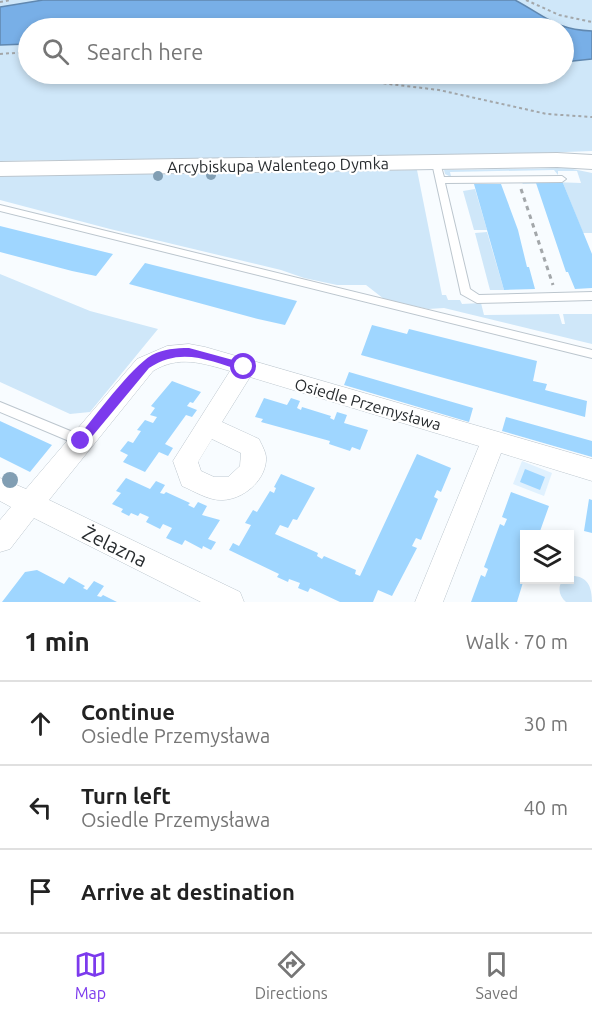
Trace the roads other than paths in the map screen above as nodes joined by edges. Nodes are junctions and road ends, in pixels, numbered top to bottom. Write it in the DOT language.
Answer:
graph roads {
  1 [pos="592,156"];
  2 [pos="592,162"];
  3 [pos="0,169"];
  4 [pos="559,169"];
  5 [pos="438,171"];
  6 [pos="0,208"];
  7 [pos="592,296"];
  8 [pos="592,354"];
  9 [pos="244,367"];
  10 [pos="0,407"];
  11 [pos="206,426"];
  12 [pos="81,441"];
  13 [pos="493,441"];
  14 [pos="592,470"];
  15 [pos="0,489"];
  16 [pos="29,503"];
  17 [pos="0,540"];
  18 [pos="230,602"];
  19 [pos="429,602"];
  1 -- 4 [label="street, Arcybiskupa Walentego Dymka"];
  2 -- 4 [label="street, Arcybiskupa Walentego Dymka"];
  3 -- 5 [label="street, Arcybiskupa Walentego Dymka"];
  4 -- 5 [label="street, Arcybiskupa Walentego Dymka"];
  4 -- 5 [label="lane"];
  5 -- 7 [label="lane"];
  6 -- 8 [label="lane"];
  9 -- 11 [label="street"];
  9 -- 12 [label="street, Osiedle Przemysława"];
  9 -- 13 [label="street, Osiedle Przemysława"];
  10 -- 12 [label="lane"];
  12 -- 16 [label="street, Osiedle Przemysława"];
  13 -- 14 [label="street, Osiedle Przemysława"];
  13 -- 19 [label="street"];
  15 -- 16 [label="street, Żelazna"];
  16 -- 17 [label="street, Osiedle Przemysława"];
  16 -- 18 [label="street, Żelazna"];
}
